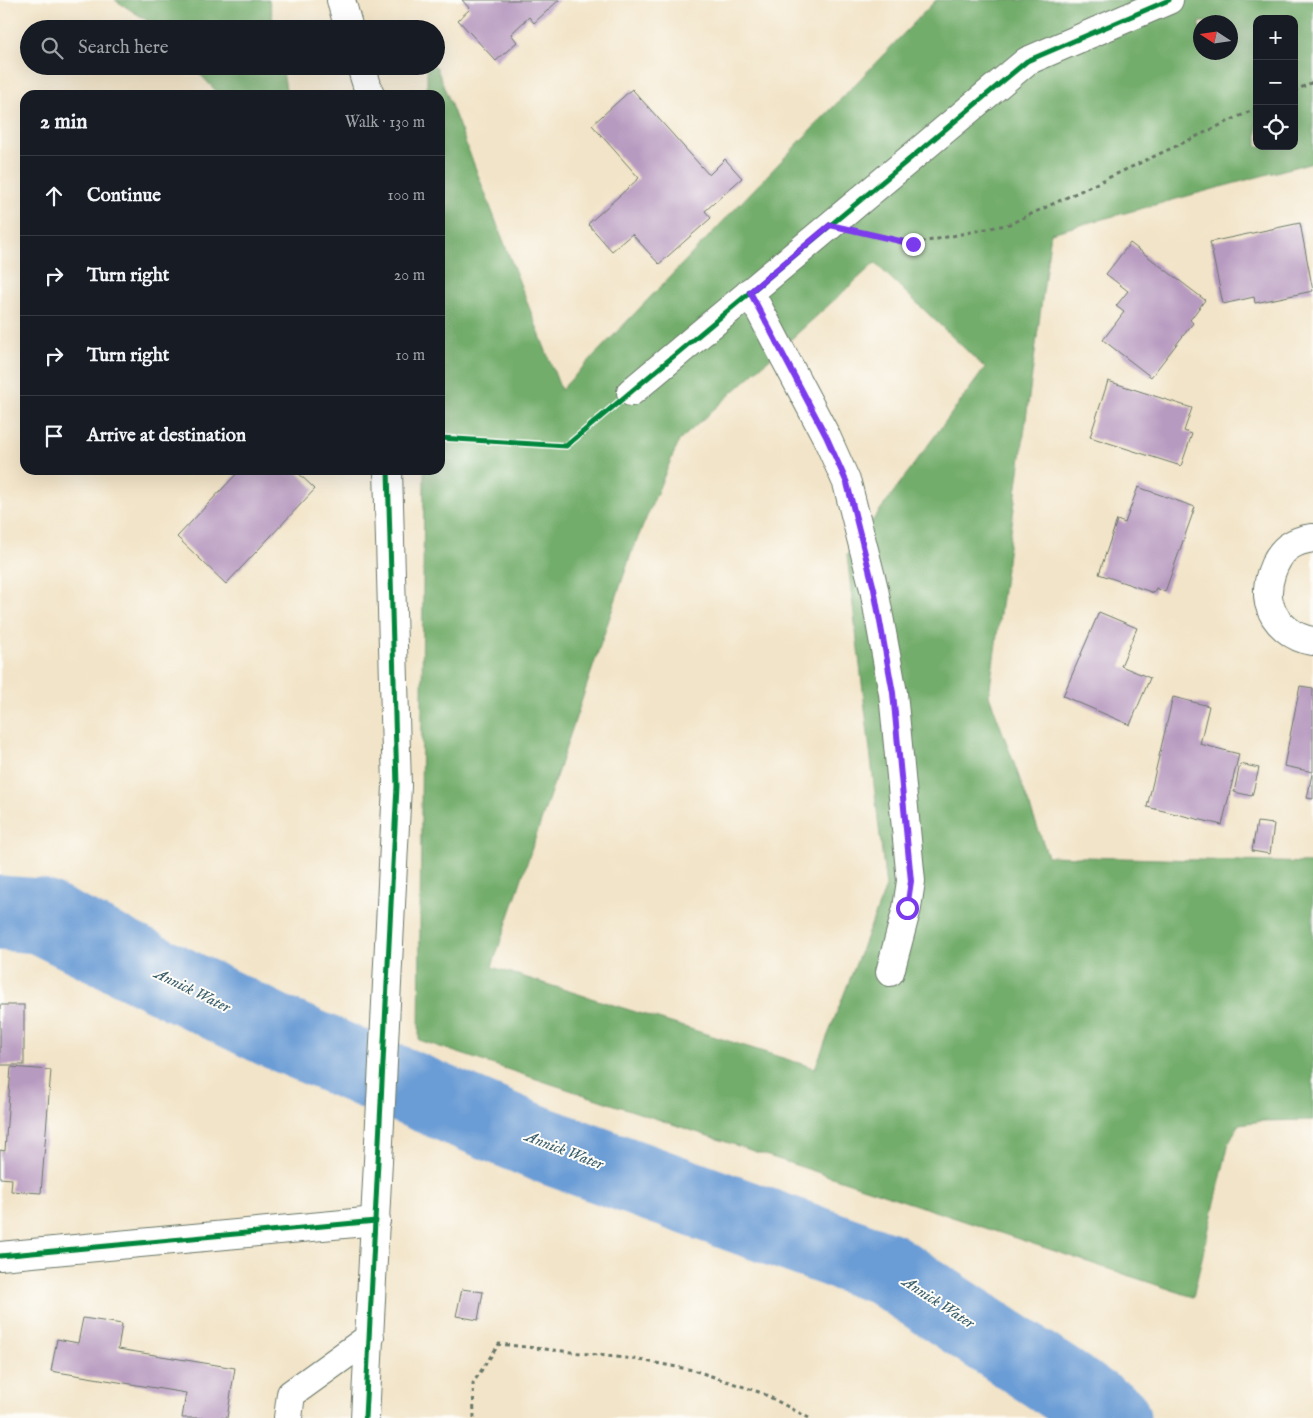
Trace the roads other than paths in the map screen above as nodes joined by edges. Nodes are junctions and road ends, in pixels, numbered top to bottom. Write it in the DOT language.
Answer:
graph roads {
  1 [pos="341,0"];
  2 [pos="1169,0"];
  3 [pos="347,20"];
  4 [pos="364,75"];
  5 [pos="368,90"];
  6 [pos="750,292"];
  7 [pos="631,392"];
  8 [pos="388,475"];
  9 [pos="1313,538"];
  10 [pos="1313,641"];
  11 [pos="890,972"];
  12 [pos="376,1221"];
  13 [pos="0,1256"];
  14 [pos="370,1337"];
  15 [pos="288,1418"];
  16 [pos="366,1418"];
  1 -- 3 [label="street"];
  2 -- 6 [label="street"];
  4 -- 5 [label="street"];
  6 -- 7 [label="street"];
  6 -- 11 [label="street"];
  8 -- 12 [label="street"];
  9 -- 10 [label="street"];
  12 -- 13 [label="street"];
  12 -- 14 [label="street"];
  14 -- 15 [label="street"];
  14 -- 16 [label="street"];
}
